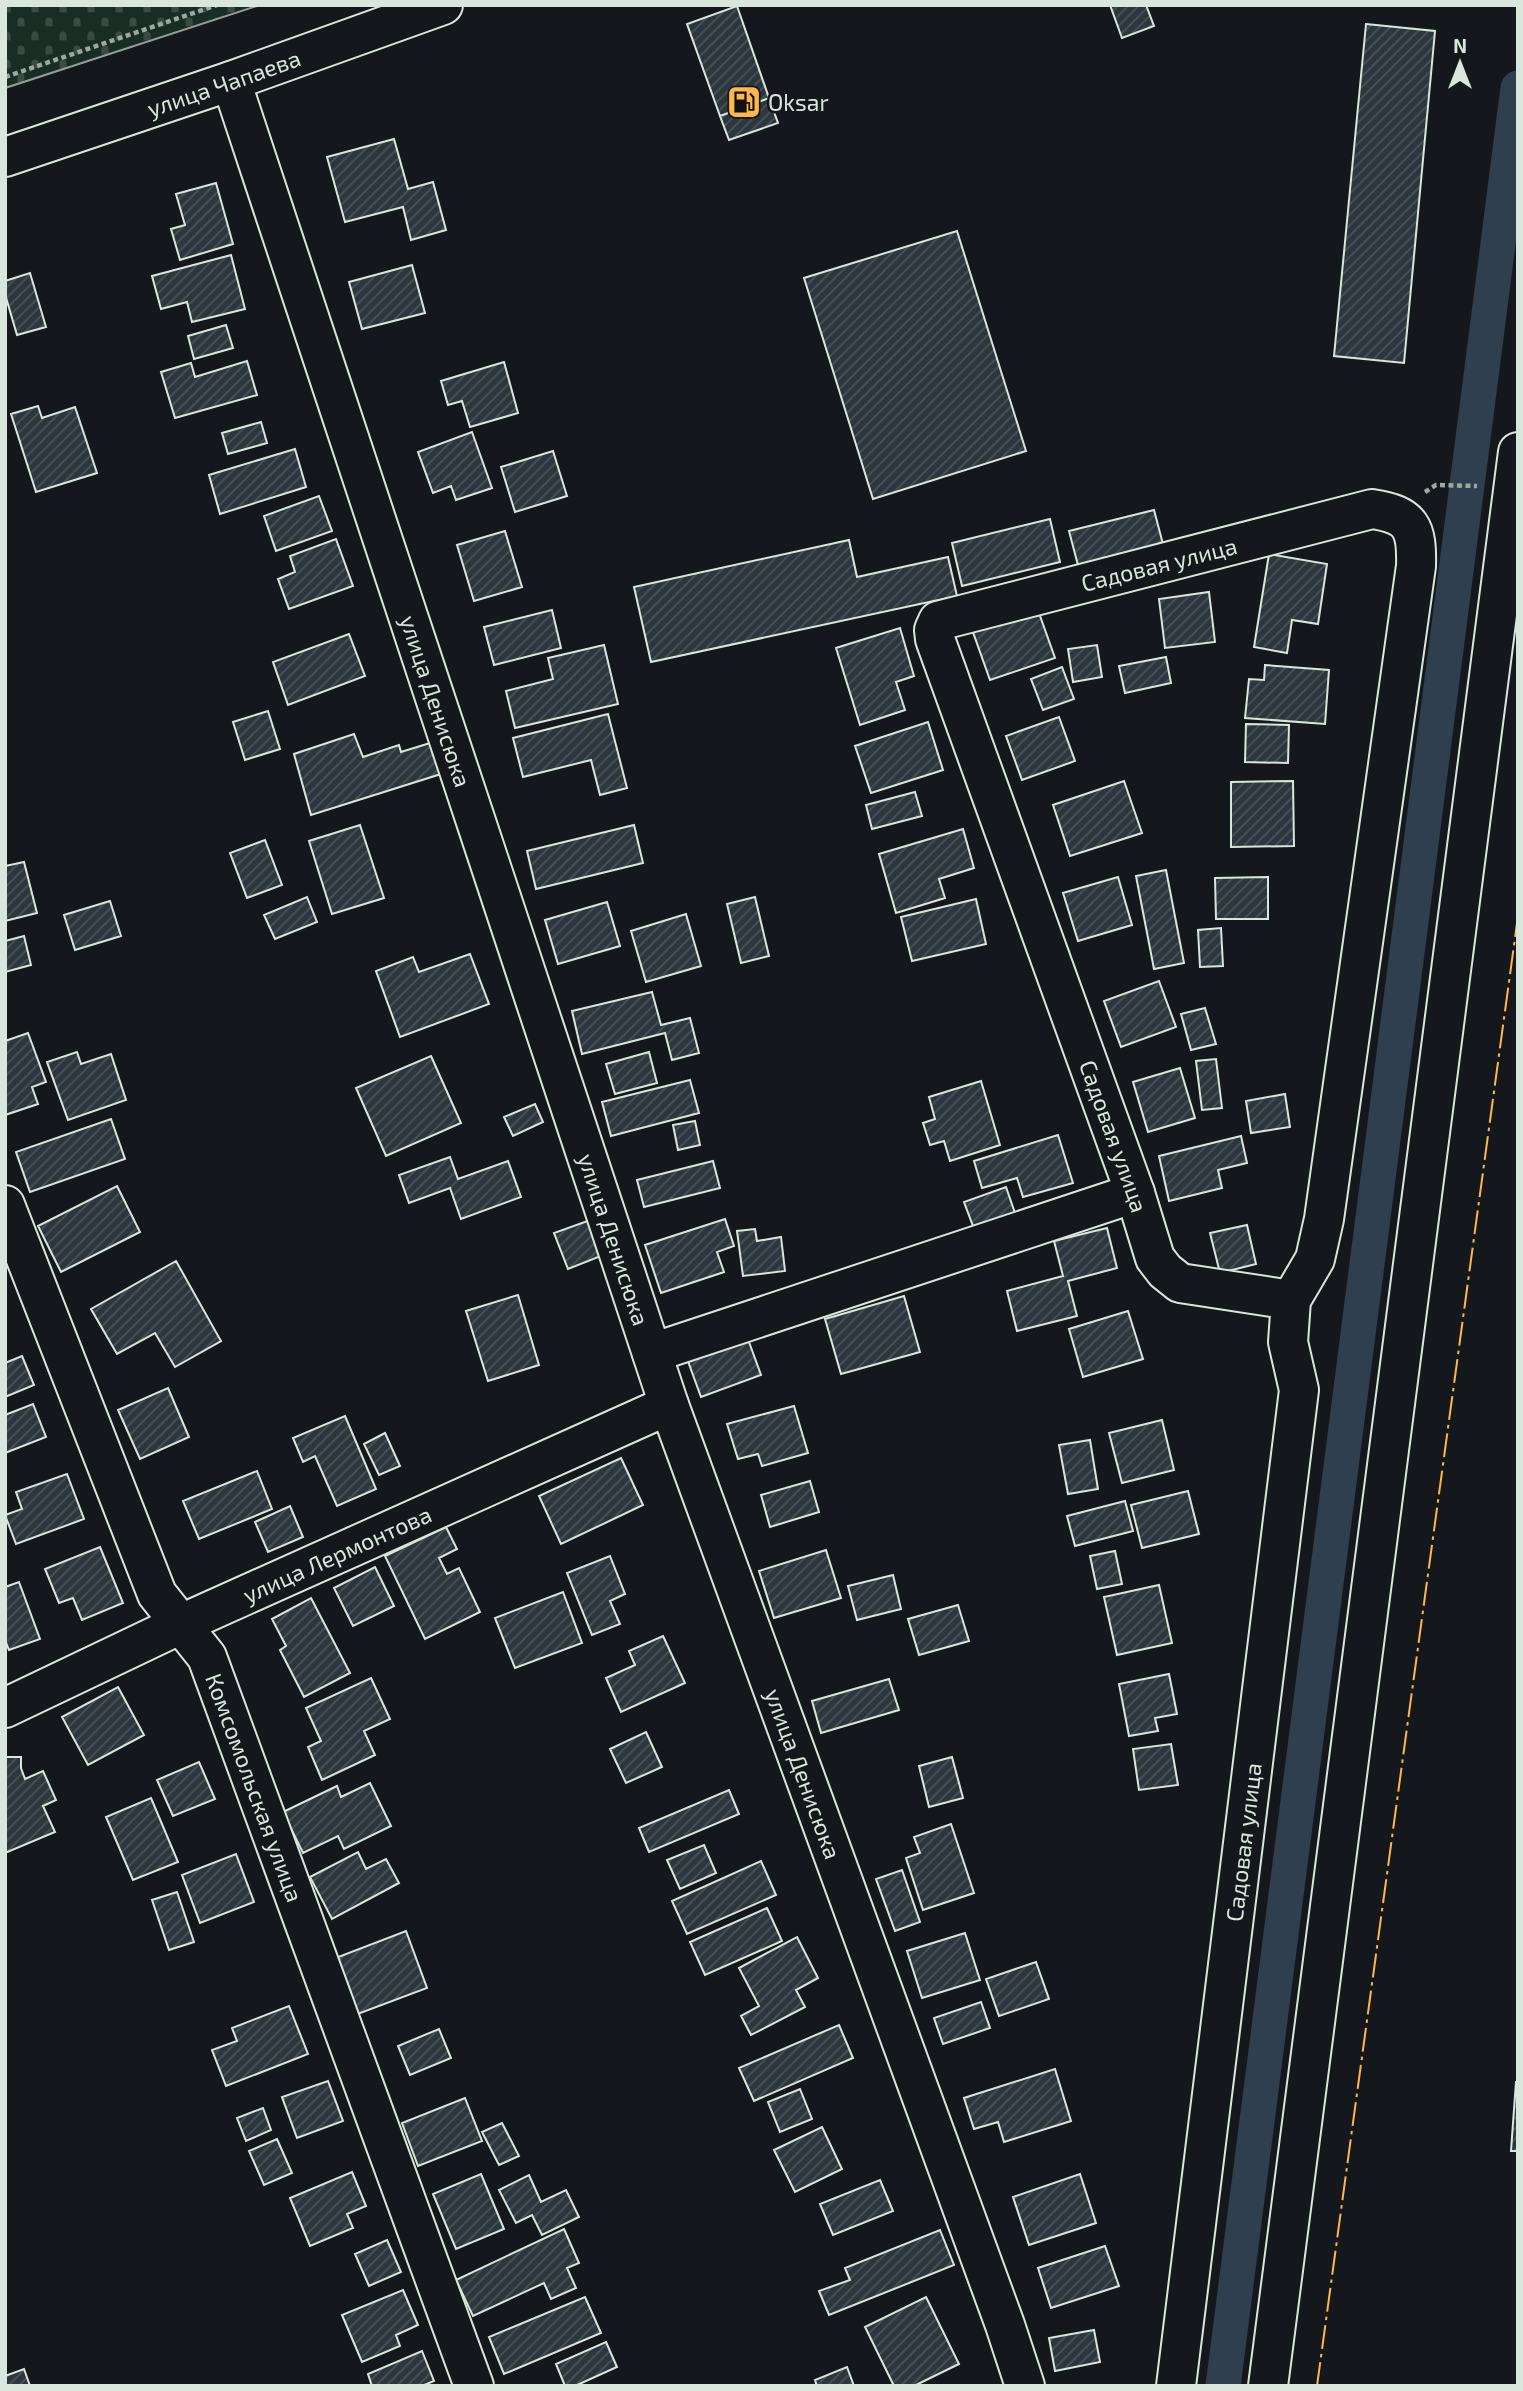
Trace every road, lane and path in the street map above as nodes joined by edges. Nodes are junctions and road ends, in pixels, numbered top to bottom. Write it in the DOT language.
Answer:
graph roads {
  1 [pos="217,5"];
  2 [pos="443,5"];
  3 [pos="5,77"];
  4 [pos="231,81"];
  5 [pos="5,157"];
  6 [pos="1518,452"];
  7 [pos="1436,485"];
  8 [pos="1484,486"];
  9 [pos="1135,1193"];
  10 [pos="5,1205"];
  11 [pos="1291,1300"];
  12 [pos="652,1353"];
  13 [pos="669,1405"];
  14 [pos="181,1624"];
  15 [pos="5,1708"];
  16 [pos="474,2386"];
  17 [pos="1025,2386"];
  18 [pos="1176,2386"];
  19 [pos="1268,2386"];
  1 -- 3 [label="path"];
  2 -- 4 [label="street, улица Чапаева"];
  4 -- 5 [label="street, улица Чапаева"];
  4 -- 12 [label="street, улица Денисюка"];
  6 -- 19 [label="street"];
  7 -- 8 [label="path"];
  9 -- 11 [label="street, Садовая улица"];
  9 -- 11 [label="street, Садовая улица"];
  9 -- 12 [label="street"];
  10 -- 14 [label="street, Комсомольская улица"];
  11 -- 18 [label="street, Садовая улица"];
  12 -- 13 [label="street, улица Денисюка"];
  13 -- 14 [label="street, улица Лермонтова"];
  13 -- 17 [label="street, улица Денисюка"];
  14 -- 15 [label="street, улица Лермонтова"];
  14 -- 16 [label="street, Комсомольская улица"];
}
